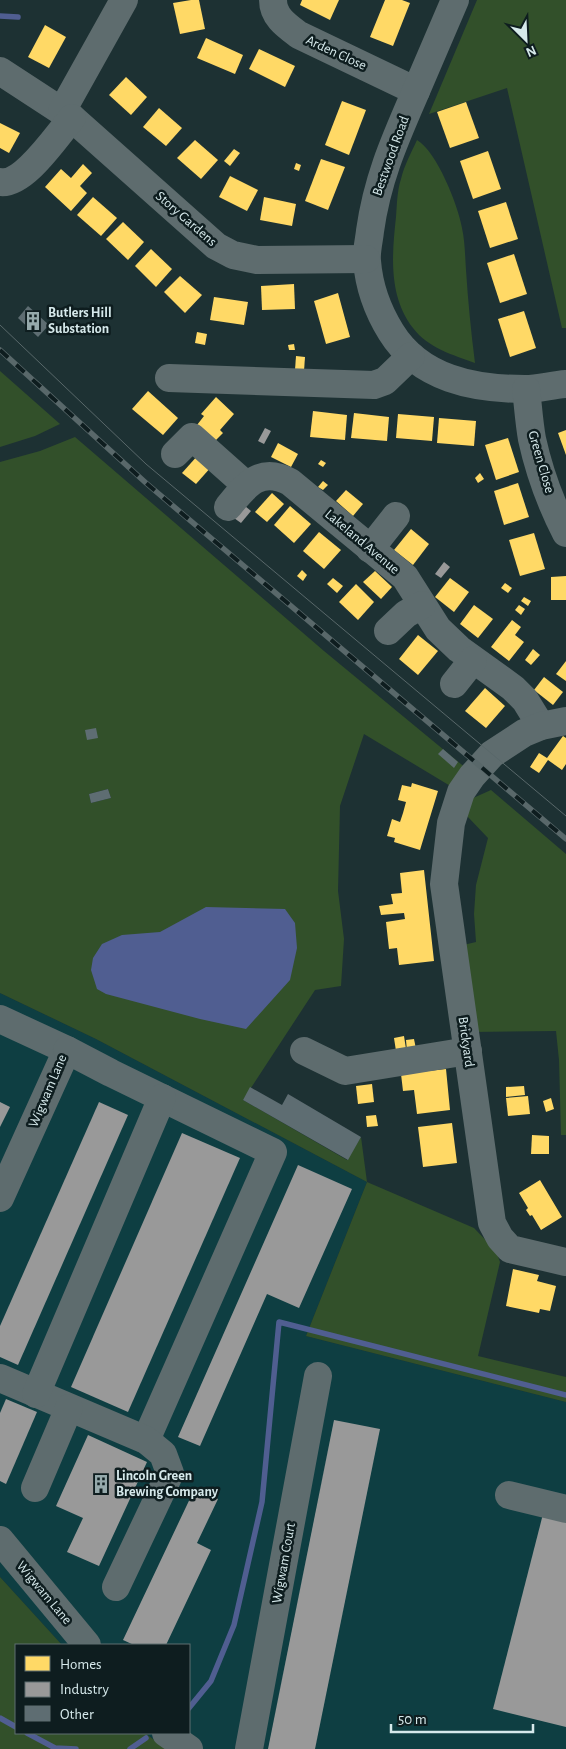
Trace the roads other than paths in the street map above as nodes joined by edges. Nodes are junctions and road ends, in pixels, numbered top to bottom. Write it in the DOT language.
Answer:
graph roads {
  1 [pos="124,0"];
  2 [pos="273,0"];
  3 [pos="455,0"];
  4 [pos="0,71"];
  5 [pos="416,91"];
  6 [pos="67,114"];
  7 [pos="0,182"];
  8 [pos="366,260"];
  9 [pos="411,356"];
  10 [pos="169,378"];
  11 [pos="566,384"];
  12 [pos="526,389"];
  13 [pos="175,454"];
  14 [pos="238,478"];
  15 [pos="228,507"];
  16 [pos="396,516"];
  17 [pos="566,533"];
  18 [pos="370,549"];
  19 [pos="422,604"];
  20 [pos="388,631"];
  21 [pos="474,660"];
  22 [pos="454,684"];
  23 [pos="554,724"];
  24 [pos="0,1019"];
  25 [pos="67,1050"];
  26 [pos="304,1051"];
  27 [pos="468,1051"];
  28 [pos="162,1098"];
  29 [pos="0,1198"];
  30 [pos="566,1262"];
  31 [pos="318,1376"];
  32 [pos="0,1378"];
  33 [pos="36,1394"];
  34 [pos="69,1408"];
  35 [pos="146,1440"];
  36 [pos="35,1488"];
  37 [pos="509,1494"];
  38 [pos="566,1509"];
  39 [pos="0,1540"];
  40 [pos="116,1587"];
  41 [pos="86,1644"];
  42 [pos="167,1734"];
  43 [pos="189,1749"];
  44 [pos="249,1749"];
  1 -- 6 [label="street"];
  2 -- 5 [label="street, Arden Close"];
  3 -- 5 [label="street, Bestwood Road"];
  4 -- 6 [label="street, Story Gardens"];
  5 -- 8 [label="street, Bestwood Road"];
  6 -- 7 [label="street"];
  6 -- 8 [label="street, Story Gardens"];
  8 -- 9 [label="street, Bestwood Road"];
  9 -- 10 [label="street"];
  9 -- 12 [label="street, Bestwood Road"];
  11 -- 12 [label="street, Bestwood Road"];
  12 -- 17 [label="street, Green Close"];
  13 -- 14 [label="street"];
  14 -- 15 [label="street, Lakeland Avenue"];
  14 -- 18 [label="street, Lakeland Avenue"];
  16 -- 18 [label="street"];
  18 -- 19 [label="street, Lakeland Avenue"];
  19 -- 20 [label="street"];
  19 -- 21 [label="street, Lakeland Avenue"];
  21 -- 22 [label="street"];
  21 -- 23 [label="street, Lakeland Avenue"];
  23 -- 27 [label="street, Brickyard"];
  24 -- 25 [label="street, Wigwam Lane"];
  25 -- 28 [label="street"];
  25 -- 29 [label="street, Wigwam Lane"];
  26 -- 27 [label="street"];
  27 -- 30 [label="street, Brickyard"];
  28 -- 33 [label="street"];
  28 -- 35 [label="street"];
  31 -- 44 [label="street, Wigwam Court"];
  32 -- 33 [label="street"];
  33 -- 34 [label="street"];
  34 -- 35 [label="street"];
  34 -- 36 [label="street"];
  35 -- 40 [label="street"];
  37 -- 38 [label="street"];
  39 -- 41 [label="street, Wigwam Lane"];
  42 -- 43 [label="street"];
}
